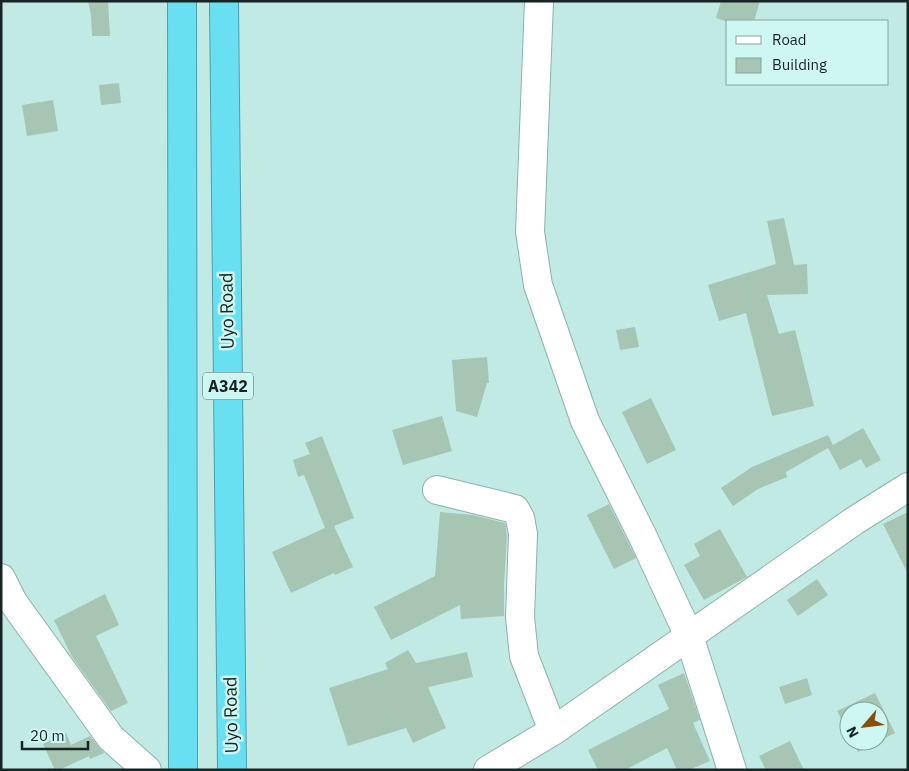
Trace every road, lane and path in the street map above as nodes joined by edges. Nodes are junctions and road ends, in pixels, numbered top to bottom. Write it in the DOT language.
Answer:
graph roads {
  1 [pos="182,1"];
  2 [pos="224,1"];
  3 [pos="538,1"];
  4 [pos="908,487"];
  5 [pos="437,490"];
  6 [pos="1,578"];
  7 [pos="689,636"];
  8 [pos="553,731"];
  9 [pos="147,770"];
  10 [pos="183,770"];
  11 [pos="232,770"];
  12 [pos="488,770"];
  13 [pos="732,770"];
  1 -- 10 [label="highway, A342"];
  2 -- 11 [label="highway, Uyo Road / A342"];
  3 -- 7 [label="street"];
  4 -- 7 [label="street"];
  5 -- 8 [label="street"];
  6 -- 9 [label="street"];
  7 -- 8 [label="street"];
  7 -- 13 [label="street"];
  8 -- 12 [label="street"];
}
